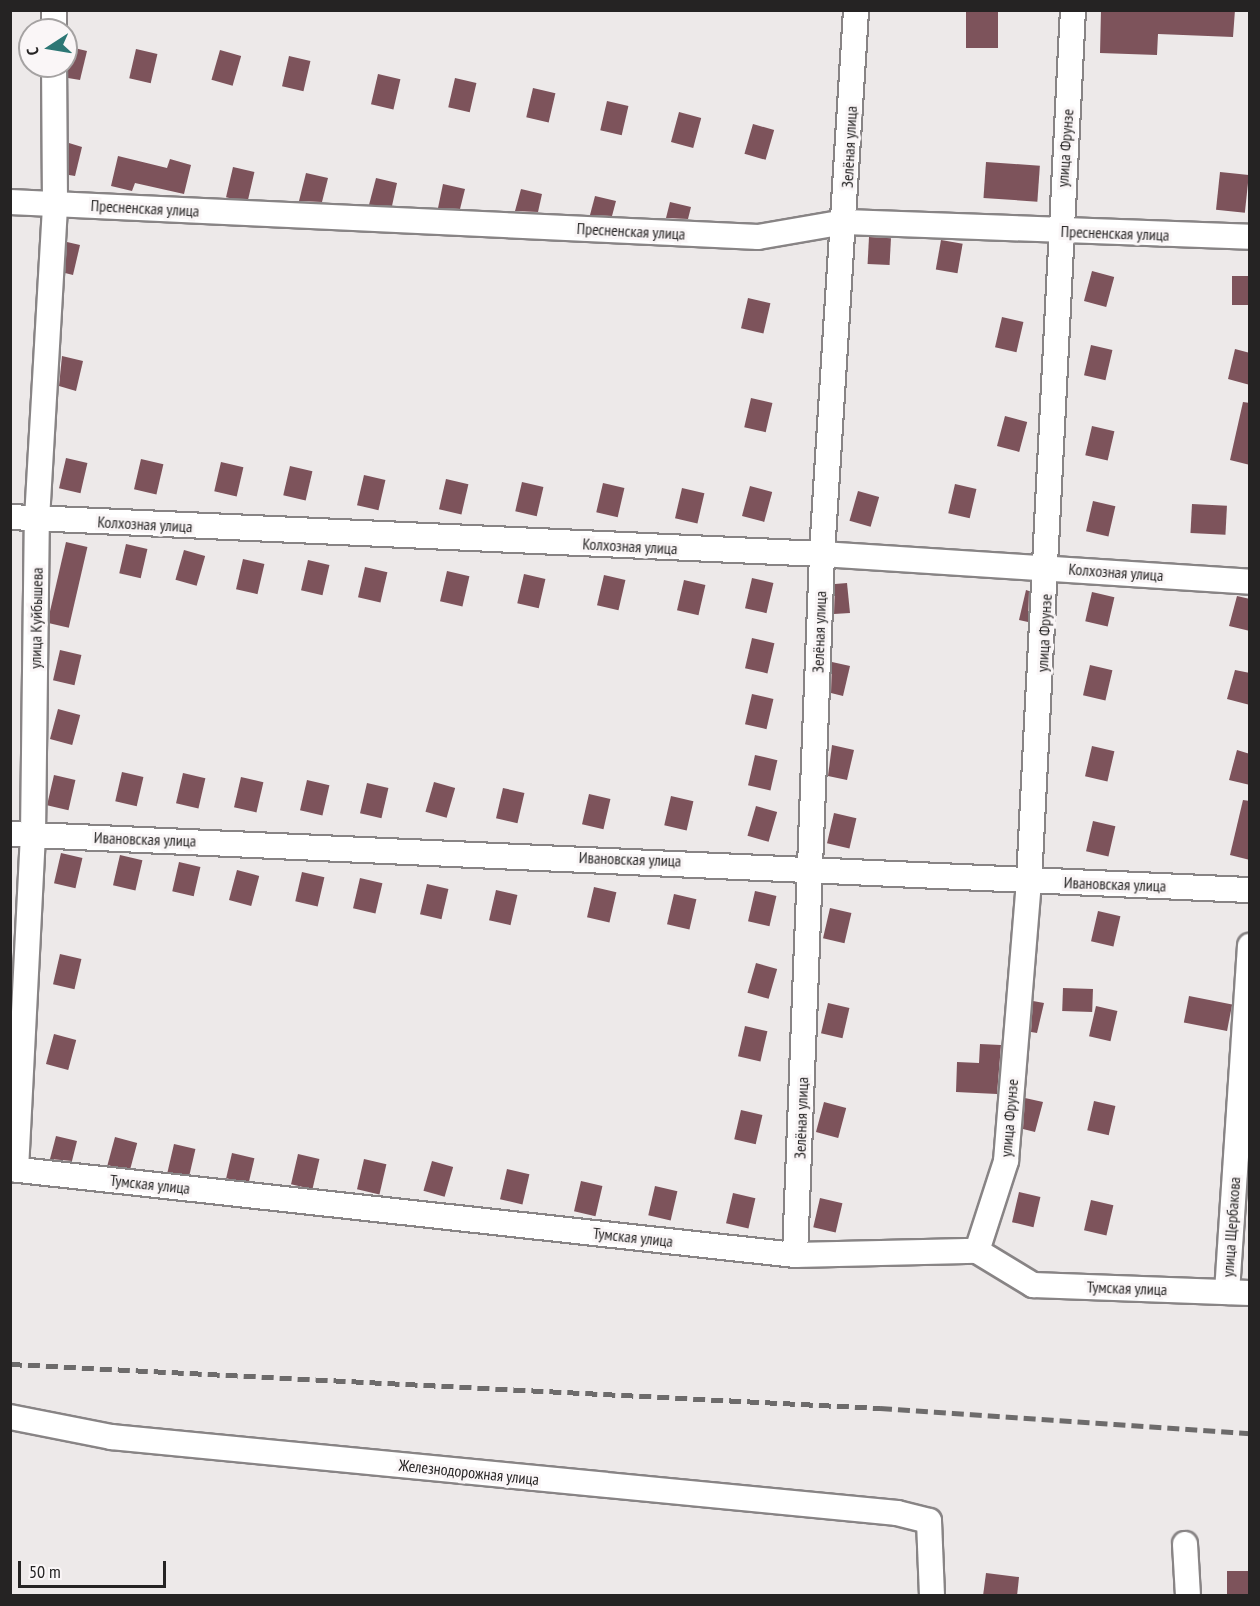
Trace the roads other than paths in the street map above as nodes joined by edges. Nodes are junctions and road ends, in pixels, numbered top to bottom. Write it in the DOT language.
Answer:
graph roads {
  1 [pos="856,10"];
  2 [pos="1073,10"];
  3 [pos="54,78"];
  4 [pos="10,202"];
  5 [pos="55,203"];
  6 [pos="845,222"];
  7 [pos="1060,231"];
  8 [pos="1250,237"];
  9 [pos="10,517"];
  10 [pos="37,519"];
  11 [pos="822,554"];
  12 [pos="1048,567"];
  13 [pos="1250,582"];
  14 [pos="22,834"];
  15 [pos="812,867"];
  16 [pos="1029,880"];
  17 [pos="1250,890"];
  18 [pos="1250,946"];
  19 [pos="13,1169"];
  20 [pos="977,1251"];
  21 [pos="795,1255"];
  22 [pos="1238,1292"];
  23 [pos="10,1417"];
  24 [pos="1185,1544"];
  25 [pos="932,1596"];
  26 [pos="1188,1596"];
  1 -- 6 [label="street, Зелёная улица"];
  2 -- 7 [label="street, улица Фрунзе"];
  3 -- 5 [label="street, улица Куйбышева"];
  4 -- 5 [label="street, Пресненская улица"];
  5 -- 6 [label="street, Пресненская улица"];
  5 -- 10 [label="street, улица Куйбышева"];
  6 -- 7 [label="street, Пресненская улица"];
  6 -- 11 [label="street, Зелёная улица"];
  7 -- 8 [label="street, Пресненская улица"];
  7 -- 12 [label="street, улица Фрунзе"];
  9 -- 10 [label="street, Колхозная улица"];
  10 -- 11 [label="street, Колхозная улица"];
  10 -- 14 [label="street, улица Куйбышева"];
  11 -- 12 [label="street, Колхозная улица"];
  11 -- 15 [label="street, Зелёная улица"];
  12 -- 13 [label="street, Колхозная улица"];
  12 -- 16 [label="street, улица Фрунзе"];
  14 -- 15 [label="street, Ивановская улица"];
  14 -- 19 [label="street, улица Куйбышева"];
  15 -- 16 [label="street, Ивановская улица"];
  15 -- 21 [label="street, Зелёная улица"];
  16 -- 17 [label="street, Ивановская улица"];
  16 -- 20 [label="street, улица Фрунзе"];
  18 -- 22 [label="street, улица Щербакова"];
  19 -- 21 [label="street, Тумская улица"];
  20 -- 21 [label="street, Тумская улица"];
  20 -- 22 [label="street, Тумская улица"];
  23 -- 25 [label="street, Железнодорожная улица"];
  24 -- 26 [label="street"];
}
